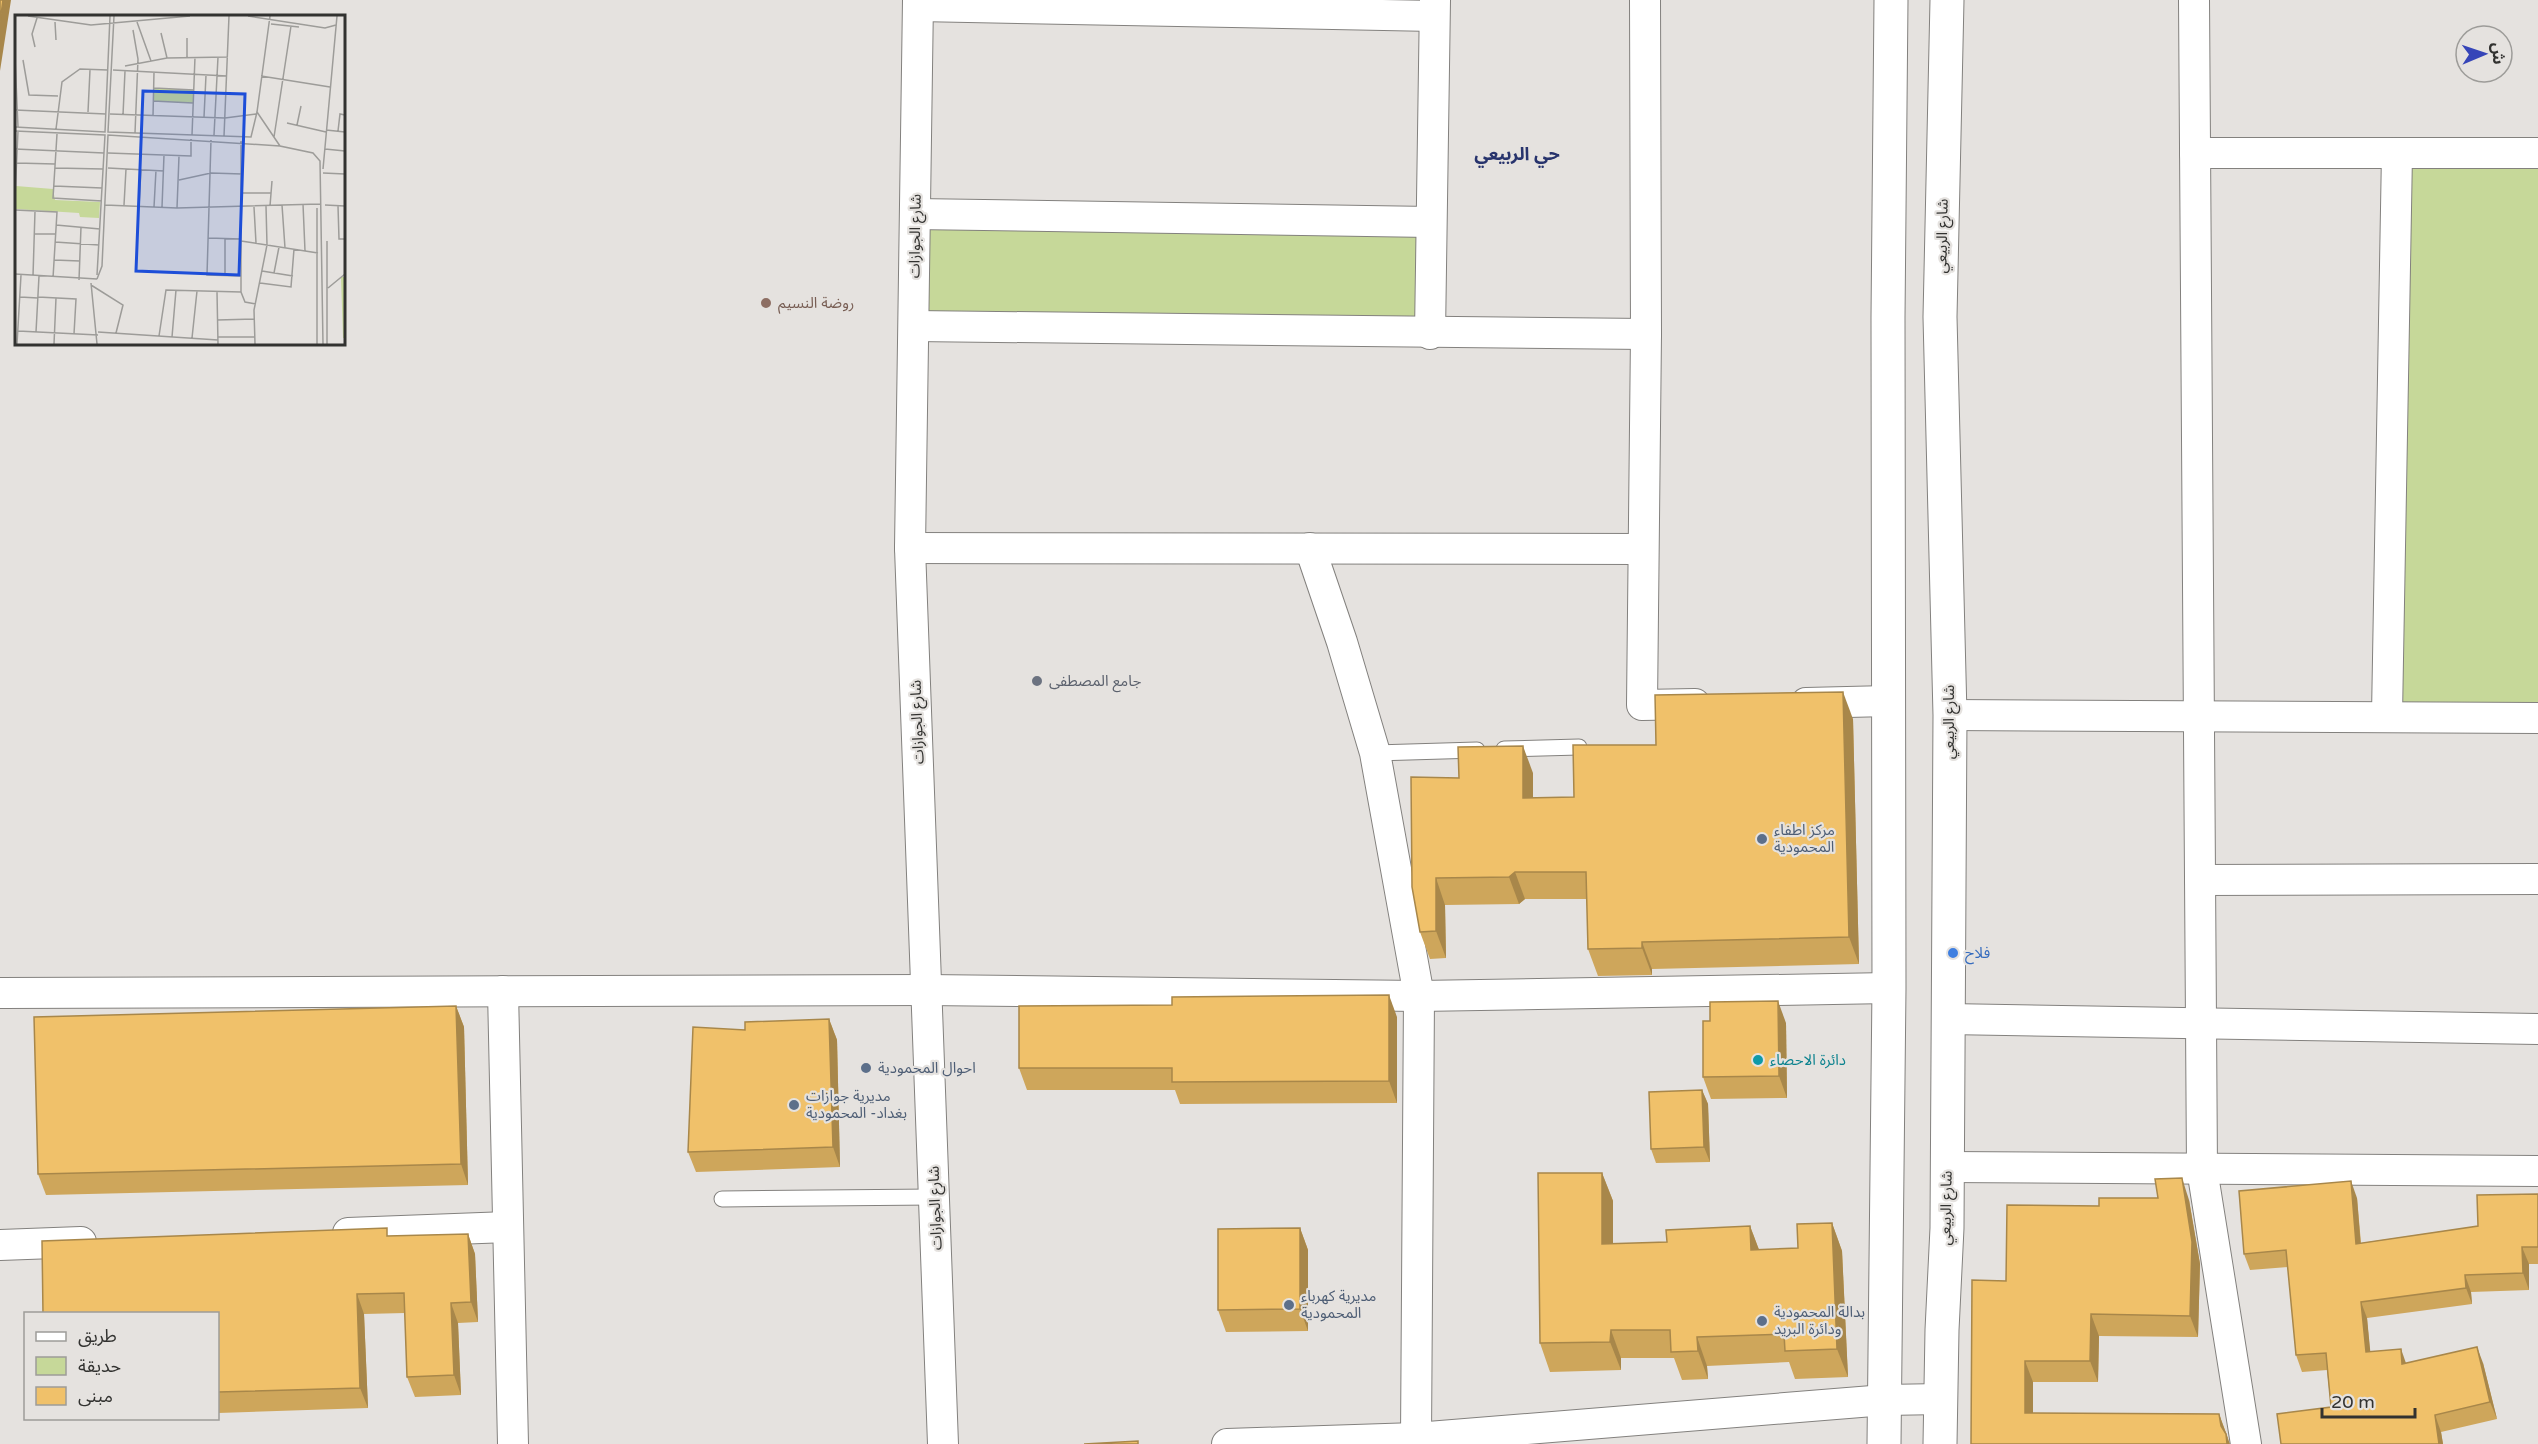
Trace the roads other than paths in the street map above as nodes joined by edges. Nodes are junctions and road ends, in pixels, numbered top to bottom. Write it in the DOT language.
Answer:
graph roads {
  1 [pos="1645,0"];
  2 [pos="1891,0"];
  3 [pos="1947,0"];
  4 [pos="2194,0"];
  5 [pos="918,3"];
  6 [pos="1435,8"];
  7 [pos="2195,153"];
  8 [pos="2397,153"];
  9 [pos="2538,153"];
  10 [pos="915,214"];
  11 [pos="1431,222"];
  12 [pos="1888,265"];
  13 [pos="1941,273"];
  14 [pos="914,326"];
  15 [pos="1430,334"];
  16 [pos="1646,334"];
  17 [pos="1888,347"];
  18 [pos="1941,348"];
  19 [pos="910,548"];
  20 [pos="1310,548"];
  21 [pos="1643,549"];
  22 [pos="1888,701"];
  23 [pos="1783,703"];
  24 [pos="1724,704"];
  25 [pos="1950,715"];
  26 [pos="2199,715"];
  27 [pos="2387,715"];
  28 [pos="2538,717"];
  29 [pos="1579,747"];
  30 [pos="1375,753"];
  31 [pos="2538,879"];
  32 [pos="2200,880"];
  33 [pos="1889,988"];
  34 [pos="926,990"];
  35 [pos="503,991"];
  36 [pos="0,993"];
  37 [pos="1419,996"];
  38 [pos="1948,1019"];
  39 [pos="2201,1023"];
  40 [pos="2538,1029"];
  41 [pos="1947,1167"];
  42 [pos="2202,1169"];
  43 [pos="2538,1171"];
  44 [pos="934,1197"];
  45 [pos="722,1199"];
  46 [pos="508,1227"];
  47 [pos="319,1234"];
  48 [pos="106,1241"];
  49 [pos="0,1245"];
  50 [pos="1941,1399"];
  51 [pos="1886,1400"];
  52 [pos="1416,1438"];
  53 [pos="513,1444"];
  54 [pos="943,1444"];
  55 [pos="1227,1444"];
  56 [pos="1884,1444"];
  57 [pos="1940,1444"];
  58 [pos="2246,1444"];
  1 -- 16 [label="street"];
  2 -- 12 [label="street"];
  3 -- 13 [label="street, شارع الربيعي"];
  4 -- 7 [label="street"];
  5 -- 6 [label="street"];
  5 -- 10 [label="street, شارع الجوازات"];
  6 -- 11 [label="street"];
  7 -- 8 [label="street"];
  7 -- 26 [label="street"];
  8 -- 9 [label="street"];
  8 -- 27 [label="street"];
  10 -- 11 [label="street"];
  10 -- 14 [label="street, شارع الجوازات"];
  11 -- 15 [label="street"];
  12 -- 13 [label="street"];
  12 -- 17 [label="street"];
  13 -- 18 [label="street, شارع الربيعي"];
  14 -- 15 [label="street"];
  14 -- 19 [label="street, شارع الجوازات"];
  15 -- 16 [label="street"];
  16 -- 21 [label="street"];
  17 -- 18 [label="street"];
  17 -- 22 [label="street"];
  18 -- 25 [label="street, شارع الربيعي"];
  19 -- 20 [label="street"];
  19 -- 34 [label="street, شارع الجوازات"];
  20 -- 21 [label="street"];
  20 -- 30 [label="street"];
  21 -- 24 [label="street"];
  22 -- 23 [label="street"];
  22 -- 33 [label="street"];
  25 -- 26 [label="street"];
  25 -- 38 [label="street, شارع الربيعي"];
  26 -- 27 [label="street"];
  26 -- 32 [label="street"];
  27 -- 28 [label="street"];
  29 -- 30 [label="lane"];
  30 -- 37 [label="street"];
  31 -- 32 [label="street"];
  32 -- 39 [label="street"];
  33 -- 37 [label="street"];
  33 -- 51 [label="street"];
  34 -- 35 [label="street"];
  34 -- 37 [label="street"];
  34 -- 44 [label="street, شارع الجوازات"];
  35 -- 36 [label="street"];
  35 -- 46 [label="street"];
  37 -- 52 [label="street"];
  38 -- 39 [label="street"];
  38 -- 41 [label="street, شارع الربيعي"];
  39 -- 40 [label="street"];
  39 -- 42 [label="street"];
  41 -- 42 [label="street"];
  41 -- 50 [label="street, شارع الربيعي"];
  42 -- 43 [label="street"];
  42 -- 58 [label="street"];
  44 -- 45 [label="lane"];
  44 -- 54 [label="street, شارع الجوازات"];
  46 -- 47 [label="street"];
  46 -- 53 [label="street"];
  48 -- 49 [label="street"];
  50 -- 51 [label="street"];
  50 -- 57 [label="street, شارع الربيعي"];
  51 -- 52 [label="street"];
  51 -- 56 [label="street"];
  52 -- 55 [label="street"];
}
